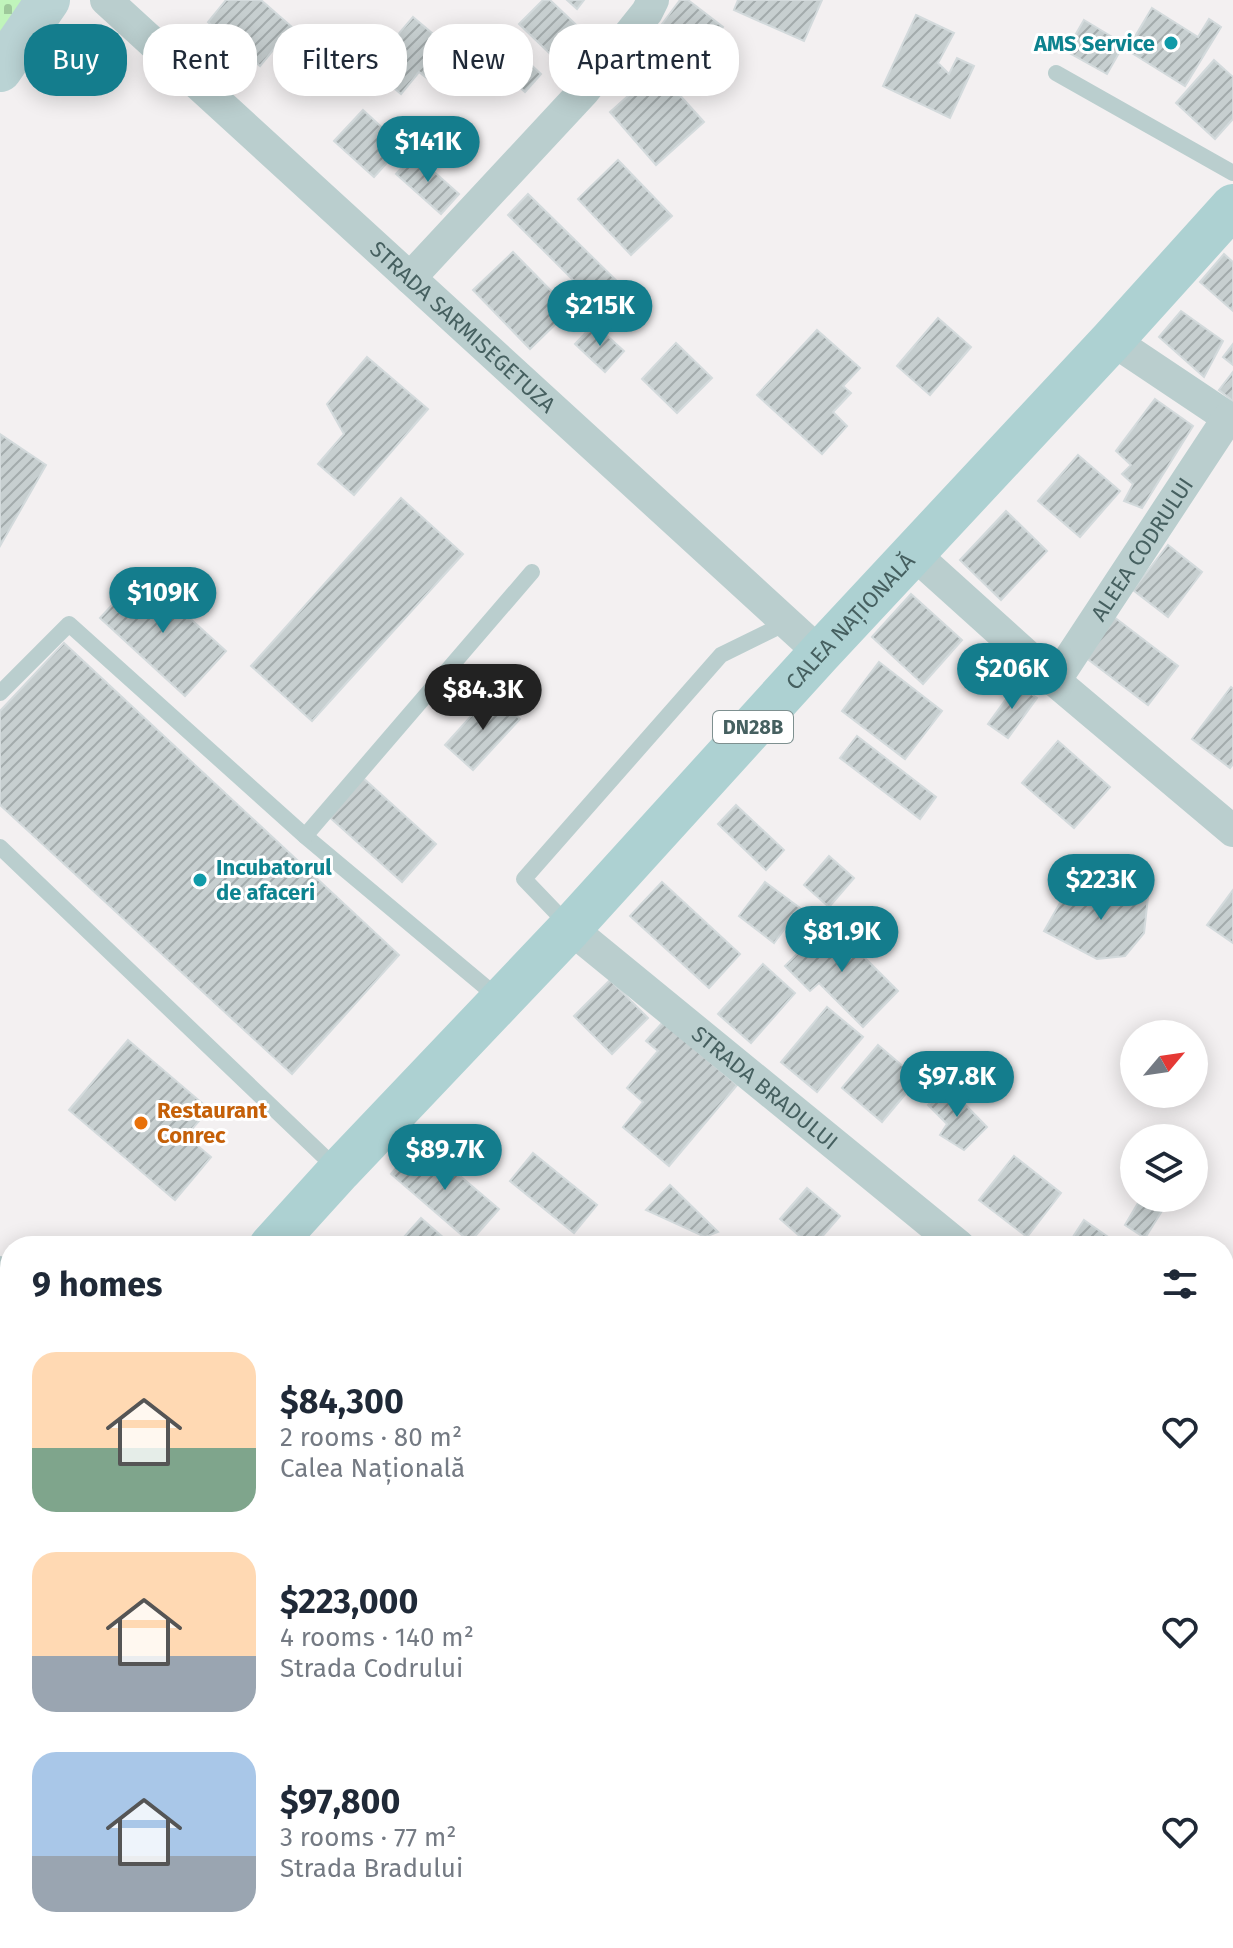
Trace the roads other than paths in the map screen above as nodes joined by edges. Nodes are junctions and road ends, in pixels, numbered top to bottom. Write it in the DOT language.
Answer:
graph roads {
  1 [pos="106,0"];
  2 [pos="653,0"];
  3 [pos="37,8"];
  4 [pos="0,70"];
  5 [pos="1056,73"];
  6 [pos="1233,173"];
  7 [pos="1233,206"];
  8 [pos="410,278"];
  9 [pos="1112,340"];
  10 [pos="1230,420"];
  11 [pos="913,553"];
  12 [pos="532,572"];
  13 [pos="786,623"];
  14 [pos="820,653"];
  15 [pos="1055,681"];
  16 [pos="0,693"];
  17 [pos="1233,831"];
  18 [pos="305,836"];
  19 [pos="0,847"];
  20 [pos="570,928"];
  21 [pos="501,1000"];
  22 [pos="339,1171"];
  23 [pos="280,1236"];
  24 [pos="940,1236"];
  1 -- 8 [label="street, STRADA SARMISEGETUZA"];
  2 -- 8 [label="street"];
  3 -- 4 [label="main road"];
  5 -- 6 [label="lane"];
  7 -- 9 [label="main road, CALEA NAȚIONALĂ / DN28B"];
  8 -- 13 [label="street, STRADA SARMISEGETUZA"];
  9 -- 10 [label="street"];
  9 -- 11 [label="main road, CALEA NAȚIONALĂ / DN28B"];
  10 -- 15 [label="street, ALEEA CODRULUI"];
  11 -- 14 [label="main road, CALEA NAȚIONALĂ / DN28B"];
  11 -- 15 [label="street"];
  12 -- 18 [label="lane"];
  13 -- 14 [label="street, STRADA SARMISEGETUZA"];
  13 -- 20 [label="lane"];
  14 -- 20 [label="main road, CALEA NAȚIONALĂ / DN28B"];
  15 -- 17 [label="street"];
  16 -- 18 [label="lane"];
  18 -- 21 [label="lane"];
  19 -- 22 [label="lane"];
  20 -- 21 [label="main road, CALEA NAȚIONALĂ / DN28B"];
  20 -- 24 [label="street, STRADA BRADULUI"];
  21 -- 22 [label="main road, CALEA NAȚIONALĂ / DN28B"];
  22 -- 23 [label="main road, CALEA NAȚIONALĂ / DN28B"];
}
